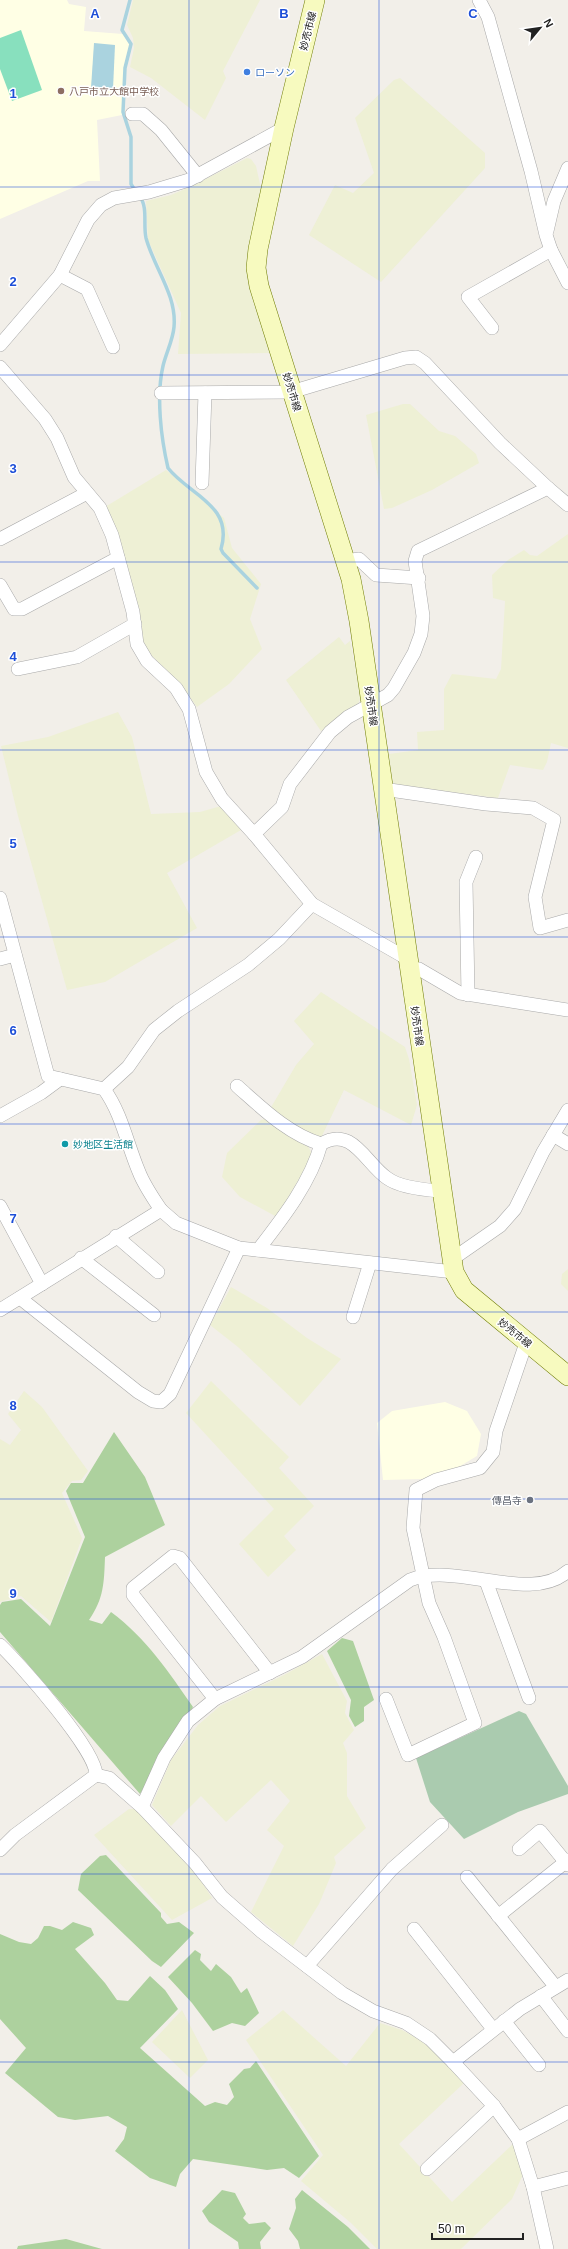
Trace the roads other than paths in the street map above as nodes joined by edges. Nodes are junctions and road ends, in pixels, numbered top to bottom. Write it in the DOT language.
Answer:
graph roads {
  1 [pos="315,0"];
  2 [pos="479,0"];
  3 [pos="132,114"];
  4 [pos="284,128"];
  5 [pos="568,168"];
  6 [pos="198,176"];
  7 [pos="546,235"];
  8 [pos="551,250"];
  9 [pos="60,275"];
  10 [pos="568,283"];
  11 [pos="492,328"];
  12 [pos="0,345"];
  13 [pos="113,347"];
  14 [pos="0,367"];
  15 [pos="292,392"];
  16 [pos="161,393"];
  17 [pos="205,393"];
  18 [pos="202,483"];
  19 [pos="548,488"];
  20 [pos="87,493"];
  21 [pos="568,505"];
  22 [pos="0,539"];
  23 [pos="118,558"];
  24 [pos="345,561"];
  25 [pos="419,578"];
  26 [pos="0,585"];
  27 [pos="135,624"];
  28 [pos="18,669"];
  29 [pos="371,704"];
  30 [pos="383,789"];
  31 [pos="254,834"];
  32 [pos="476,857"];
  33 [pos="0,898"];
  34 [pos="312,904"];
  35 [pos="568,920"];
  36 [pos="15,955"];
  37 [pos="0,959"];
  38 [pos="408,964"];
  39 [pos="468,995"];
  40 [pos="568,1010"];
  41 [pos="60,1079"];
  42 [pos="237,1086"];
  43 [pos="104,1089"];
  44 [pos="568,1110"];
  45 [pos="0,1116"];
  46 [pos="553,1135"];
  47 [pos="321,1144"];
  48 [pos="568,1144"];
  49 [pos="441,1191"];
  50 [pos="0,1206"];
  51 [pos="161,1210"];
  52 [pos="116,1236"];
  53 [pos="239,1248"];
  54 [pos="258,1250"];
  55 [pos="82,1258"];
  56 [pos="370,1263"];
  57 [pos="453,1266"];
  58 [pos="158,1272"];
  59 [pos="42,1284"];
  60 [pos="20,1298"];
  61 [pos="0,1310"];
  62 [pos="154,1315"];
  63 [pos="353,1317"];
  64 [pos="526,1343"];
  65 [pos="568,1376"];
  66 [pos="568,1571"];
  67 [pos="422,1575"];
  68 [pos="486,1581"];
  69 [pos="0,1645"];
  70 [pos="270,1673"];
  71 [pos="529,1698"];
  72 [pos="214,1699"];
  73 [pos="386,1699"];
  74 [pos="96,1775"];
  75 [pos="142,1807"];
  76 [pos="442,1825"];
  77 [pos="519,1849"];
  78 [pos="0,1850"];
  79 [pos="567,1862"];
  80 [pos="467,1877"];
  81 [pos="498,1916"];
  82 [pos="414,1929"];
  83 [pos="307,1966"];
  84 [pos="568,1980"];
  85 [pos="555,1986"];
  86 [pos="541,1996"];
  87 [pos="498,2025"];
  88 [pos="568,2031"];
  89 [pos="453,2062"];
  90 [pos="539,2065"];
  91 [pos="494,2106"];
  92 [pos="568,2112"];
  93 [pos="518,2139"];
  94 [pos="427,2169"];
  95 [pos="568,2178"];
  96 [pos="533,2187"];
  97 [pos="547,2249"];
  1 -- 4 [label="main road, 妙売市線"];
  2 -- 7 [label="street"];
  3 -- 6 [label="street"];
  4 -- 6 [label="street"];
  4 -- 15 [label="main road, 妙売市線"];
  5 -- 7 [label="street"];
  6 -- 9 [label="street"];
  7 -- 8 [label="street"];
  8 -- 10 [label="street"];
  8 -- 11 [label="street"];
  9 -- 12 [label="street"];
  9 -- 13 [label="street"];
  14 -- 20 [label="street"];
  15 -- 17 [label="street"];
  15 -- 19 [label="street"];
  15 -- 24 [label="main road, 妙売市線"];
  16 -- 17 [label="street"];
  17 -- 18 [label="street"];
  19 -- 21 [label="street"];
  19 -- 25 [label="street"];
  20 -- 22 [label="street"];
  20 -- 23 [label="street"];
  23 -- 26 [label="street"];
  23 -- 27 [label="street"];
  24 -- 25 [label="street"];
  24 -- 29 [label="main road, 妙売市線"];
  25 -- 29 [label="street"];
  27 -- 28 [label="street"];
  27 -- 31 [label="street"];
  29 -- 30 [label="main road, 妙売市線"];
  29 -- 31 [label="street"];
  30 -- 35 [label="street"];
  30 -- 38 [label="main road, 妙売市線"];
  31 -- 34 [label="street"];
  32 -- 39 [label="street"];
  33 -- 36 [label="street"];
  34 -- 38 [label="street"];
  34 -- 43 [label="street"];
  36 -- 37 [label="street"];
  36 -- 41 [label="street"];
  38 -- 39 [label="street"];
  38 -- 49 [label="main road, 妙売市線"];
  39 -- 40 [label="street"];
  41 -- 43 [label="street"];
  41 -- 45 [label="street"];
  42 -- 47 [label="street"];
  43 -- 51 [label="street"];
  44 -- 46 [label="street"];
  46 -- 48 [label="street"];
  46 -- 57 [label="street"];
  47 -- 49 [label="street"];
  47 -- 54 [label="street"];
  49 -- 57 [label="main road, 妙売市線"];
  50 -- 59 [label="street"];
  51 -- 52 [label="street"];
  51 -- 53 [label="street"];
  52 -- 55 [label="street"];
  52 -- 58 [label="street"];
  53 -- 54 [label="street"];
  53 -- 60 [label="street"];
  54 -- 56 [label="street"];
  55 -- 59 [label="street"];
  55 -- 62 [label="street"];
  56 -- 57 [label="street"];
  56 -- 63 [label="street"];
  57 -- 64 [label="main road, 妙売市線"];
  59 -- 60 [label="street"];
  60 -- 61 [label="street"];
  64 -- 65 [label="main road, 妙売市線"];
  64 -- 67 [label="street"];
  66 -- 68 [label="street"];
  67 -- 68 [label="street"];
  67 -- 70 [label="street"];
  67 -- 73 [label="street"];
  68 -- 71 [label="street"];
  69 -- 74 [label="street"];
  70 -- 72 [label="street"];
  70 -- 72 [label="street"];
  72 -- 75 [label="street"];
  74 -- 75 [label="street"];
  74 -- 78 [label="street"];
  75 -- 83 [label="street"];
  76 -- 83 [label="street"];
  77 -- 79 [label="street"];
  79 -- 81 [label="street"];
  80 -- 81 [label="street"];
  81 -- 85 [label="street"];
  82 -- 87 [label="street"];
  83 -- 89 [label="street"];
  84 -- 85 [label="street"];
  85 -- 86 [label="street"];
  86 -- 87 [label="street"];
  86 -- 88 [label="street"];
  87 -- 89 [label="street"];
  87 -- 90 [label="street"];
  89 -- 91 [label="street"];
  91 -- 93 [label="street"];
  91 -- 94 [label="street"];
  92 -- 93 [label="street"];
  93 -- 96 [label="street"];
  95 -- 96 [label="street"];
  96 -- 97 [label="street"];
}
